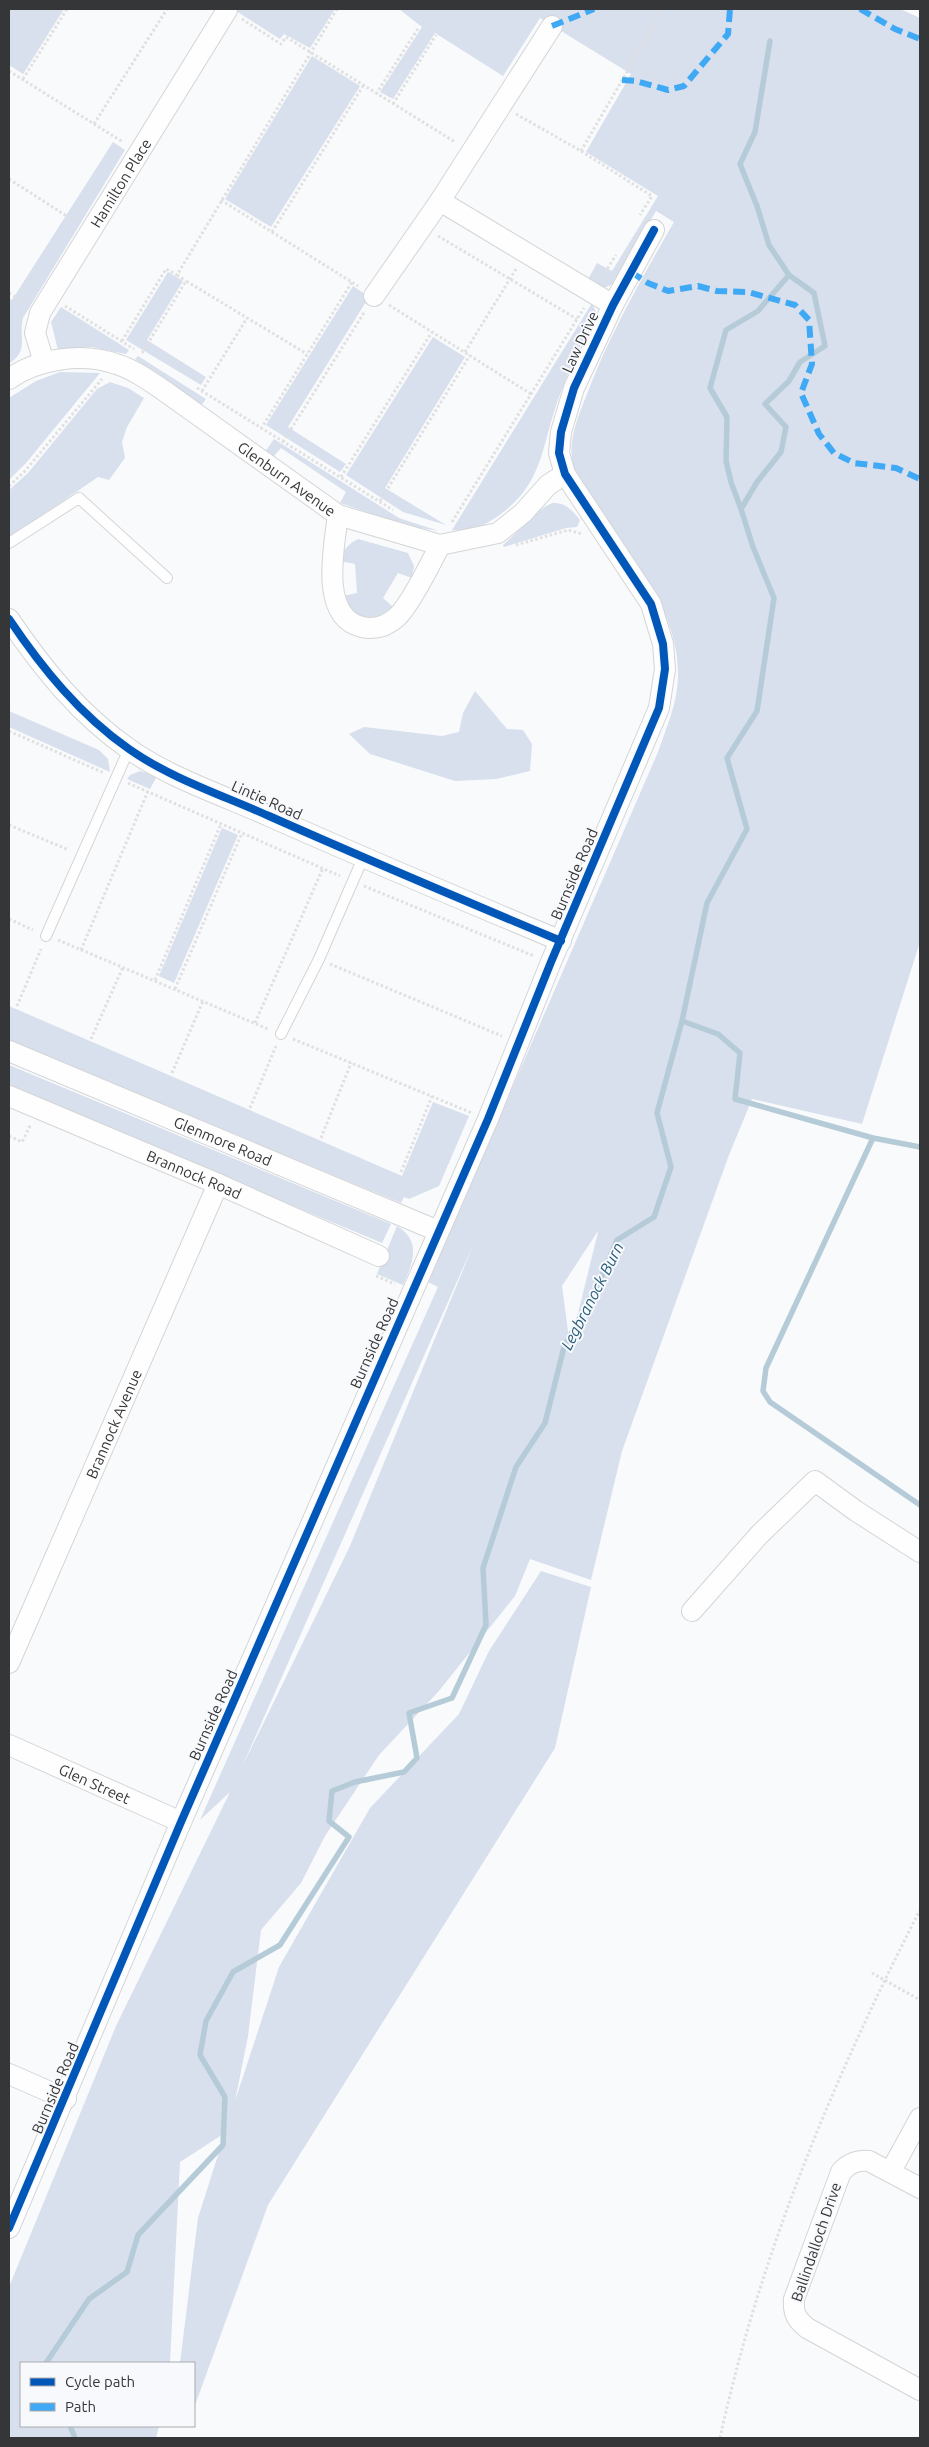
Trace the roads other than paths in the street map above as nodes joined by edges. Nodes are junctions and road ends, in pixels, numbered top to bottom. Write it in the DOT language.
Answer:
graph roads {
  1 [pos="227,10"];
  2 [pos="552,26"];
  3 [pos="440,201"];
  4 [pos="646,225"];
  5 [pos="382,300"];
  6 [pos="613,305"];
  7 [pos="44,362"];
  8 [pos="9,379"];
  9 [pos="565,474"];
  10 [pos="338,515"];
  11 [pos="9,543"];
  12 [pos="440,545"];
  13 [pos="167,578"];
  14 [pos="9,619"];
  15 [pos="129,749"];
  16 [pos="363,858"];
  17 [pos="46,936"];
  18 [pos="561,941"];
  19 [pos="281,1034"];
  20 [pos="9,1051"];
  21 [pos="9,1096"];
  22 [pos="218,1184"];
  23 [pos="438,1231"];
  24 [pos="379,1256"];
  25 [pos="920,1552"];
  26 [pos="692,1611"];
  27 [pos="9,1663"];
  28 [pos="9,1745"];
  29 [pos="181,1822"];
  30 [pos="9,2074"];
  31 [pos="66,2098"];
  32 [pos="920,2118"];
  33 [pos="891,2171"];
  34 [pos="920,2188"];
  35 [pos="9,2228"];
  36 [pos="920,2390"];
  1 -- 7 [label="street, Hamilton Place"];
  2 -- 3 [label="street"];
  3 -- 5 [label="street"];
  3 -- 6 [label="street"];
  4 -- 6 [label="street, Law Drive"];
  6 -- 9 [label="street, Law Drive"];
  7 -- 8 [label="street, Glenburn Avenue"];
  7 -- 10 [label="street, Glenburn Avenue"];
  9 -- 12 [label="street, Glenburn Avenue"];
  9 -- 18 [label="street, Burnside Road"];
  10 -- 12 [label="street, Glenburn Avenue"];
  10 -- 12 [label="street"];
  11 -- 13 [label="lane"];
  14 -- 15 [label="street, Lintie Road"];
  15 -- 16 [label="street, Lintie Road"];
  15 -- 17 [label="lane"];
  16 -- 18 [label="street, Lintie Road"];
  16 -- 19 [label="lane"];
  18 -- 23 [label="street, Burnside Road"];
  20 -- 23 [label="street, Glenmore Road"];
  21 -- 22 [label="street, Brannock Road"];
  22 -- 24 [label="street, Brannock Road"];
  22 -- 27 [label="street, Brannock Avenue"];
  23 -- 29 [label="street, Burnside Road"];
  25 -- 26 [label="street"];
  28 -- 29 [label="street, Glen Street"];
  29 -- 31 [label="street, Burnside Road"];
  30 -- 31 [label="street"];
  31 -- 35 [label="street, Burnside Road"];
  32 -- 33 [label="street"];
  33 -- 34 [label="street, Ballindalloch Drive"];
  33 -- 36 [label="street, Ballindalloch Drive"];
}
